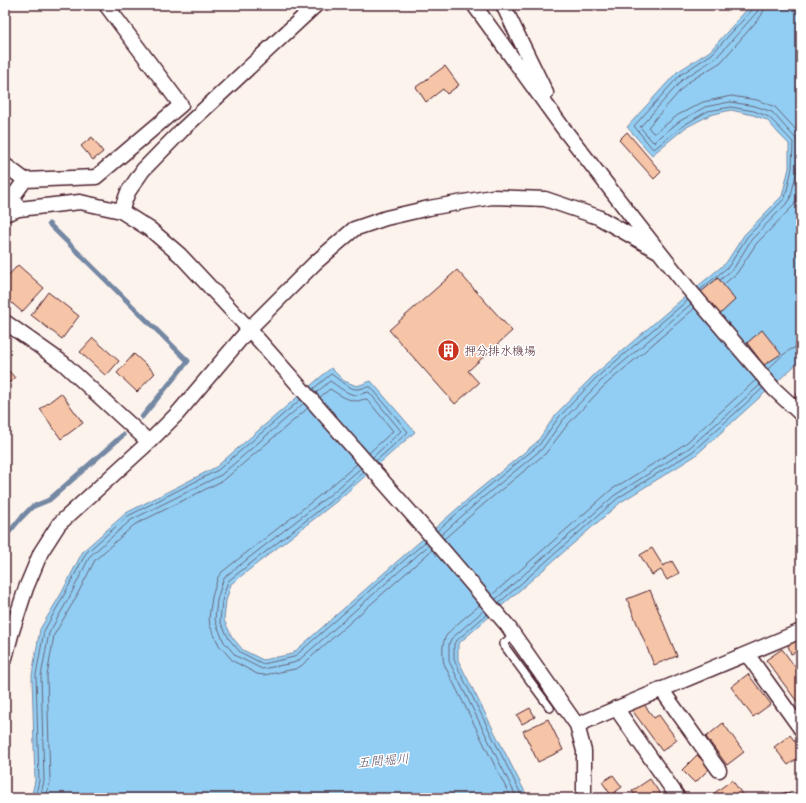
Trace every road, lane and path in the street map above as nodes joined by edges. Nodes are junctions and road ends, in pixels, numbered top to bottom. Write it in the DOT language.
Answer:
graph roads {
  1 [pos="106,5"];
  2 [pos="316,5"];
  3 [pos="474,5"];
  4 [pos="503,5"];
  5 [pos="563,128"];
  6 [pos="5,166"];
  7 [pos="25,180"];
  8 [pos="19,208"];
  9 [pos="121,211"];
  10 [pos="5,214"];
  11 [pos="658,251"];
  12 [pos="5,322"];
  13 [pos="253,334"];
  14 [pos="801,414"];
  15 [pos="149,442"];
  16 [pos="510,630"];
  17 [pos="801,631"];
  18 [pos="747,654"];
  19 [pos="5,658"];
  20 [pos="661,690"];
  21 [pos="550,708"];
  22 [pos="616,708"];
  23 [pos="577,725"];
  24 [pos="801,729"];
  25 [pos="719,770"];
  26 [pos="677,796"];
  27 [pos="584,798"];
  1 -- 7 [label="street"];
  2 -- 9 [label="street"];
  3 -- 5 [label="street"];
  4 -- 5 [label="street"];
  5 -- 11 [label="street"];
  6 -- 7 [label="street"];
  7 -- 8 [label="street"];
  8 -- 9 [label="street"];
  8 -- 10 [label="street"];
  9 -- 13 [label="street"];
  11 -- 13 [label="street"];
  11 -- 14 [label="street"];
  12 -- 15 [label="street"];
  13 -- 15 [label="street"];
  13 -- 16 [label="street"];
  15 -- 19 [label="street"];
  16 -- 21 [label="lane"];
  16 -- 23 [label="street"];
  17 -- 18 [label="street"];
  18 -- 20 [label="street"];
  18 -- 24 [label="street"];
  20 -- 22 [label="street"];
  20 -- 25 [label="street"];
  22 -- 23 [label="street"];
  22 -- 26 [label="street"];
  23 -- 27 [label="street"];
}
